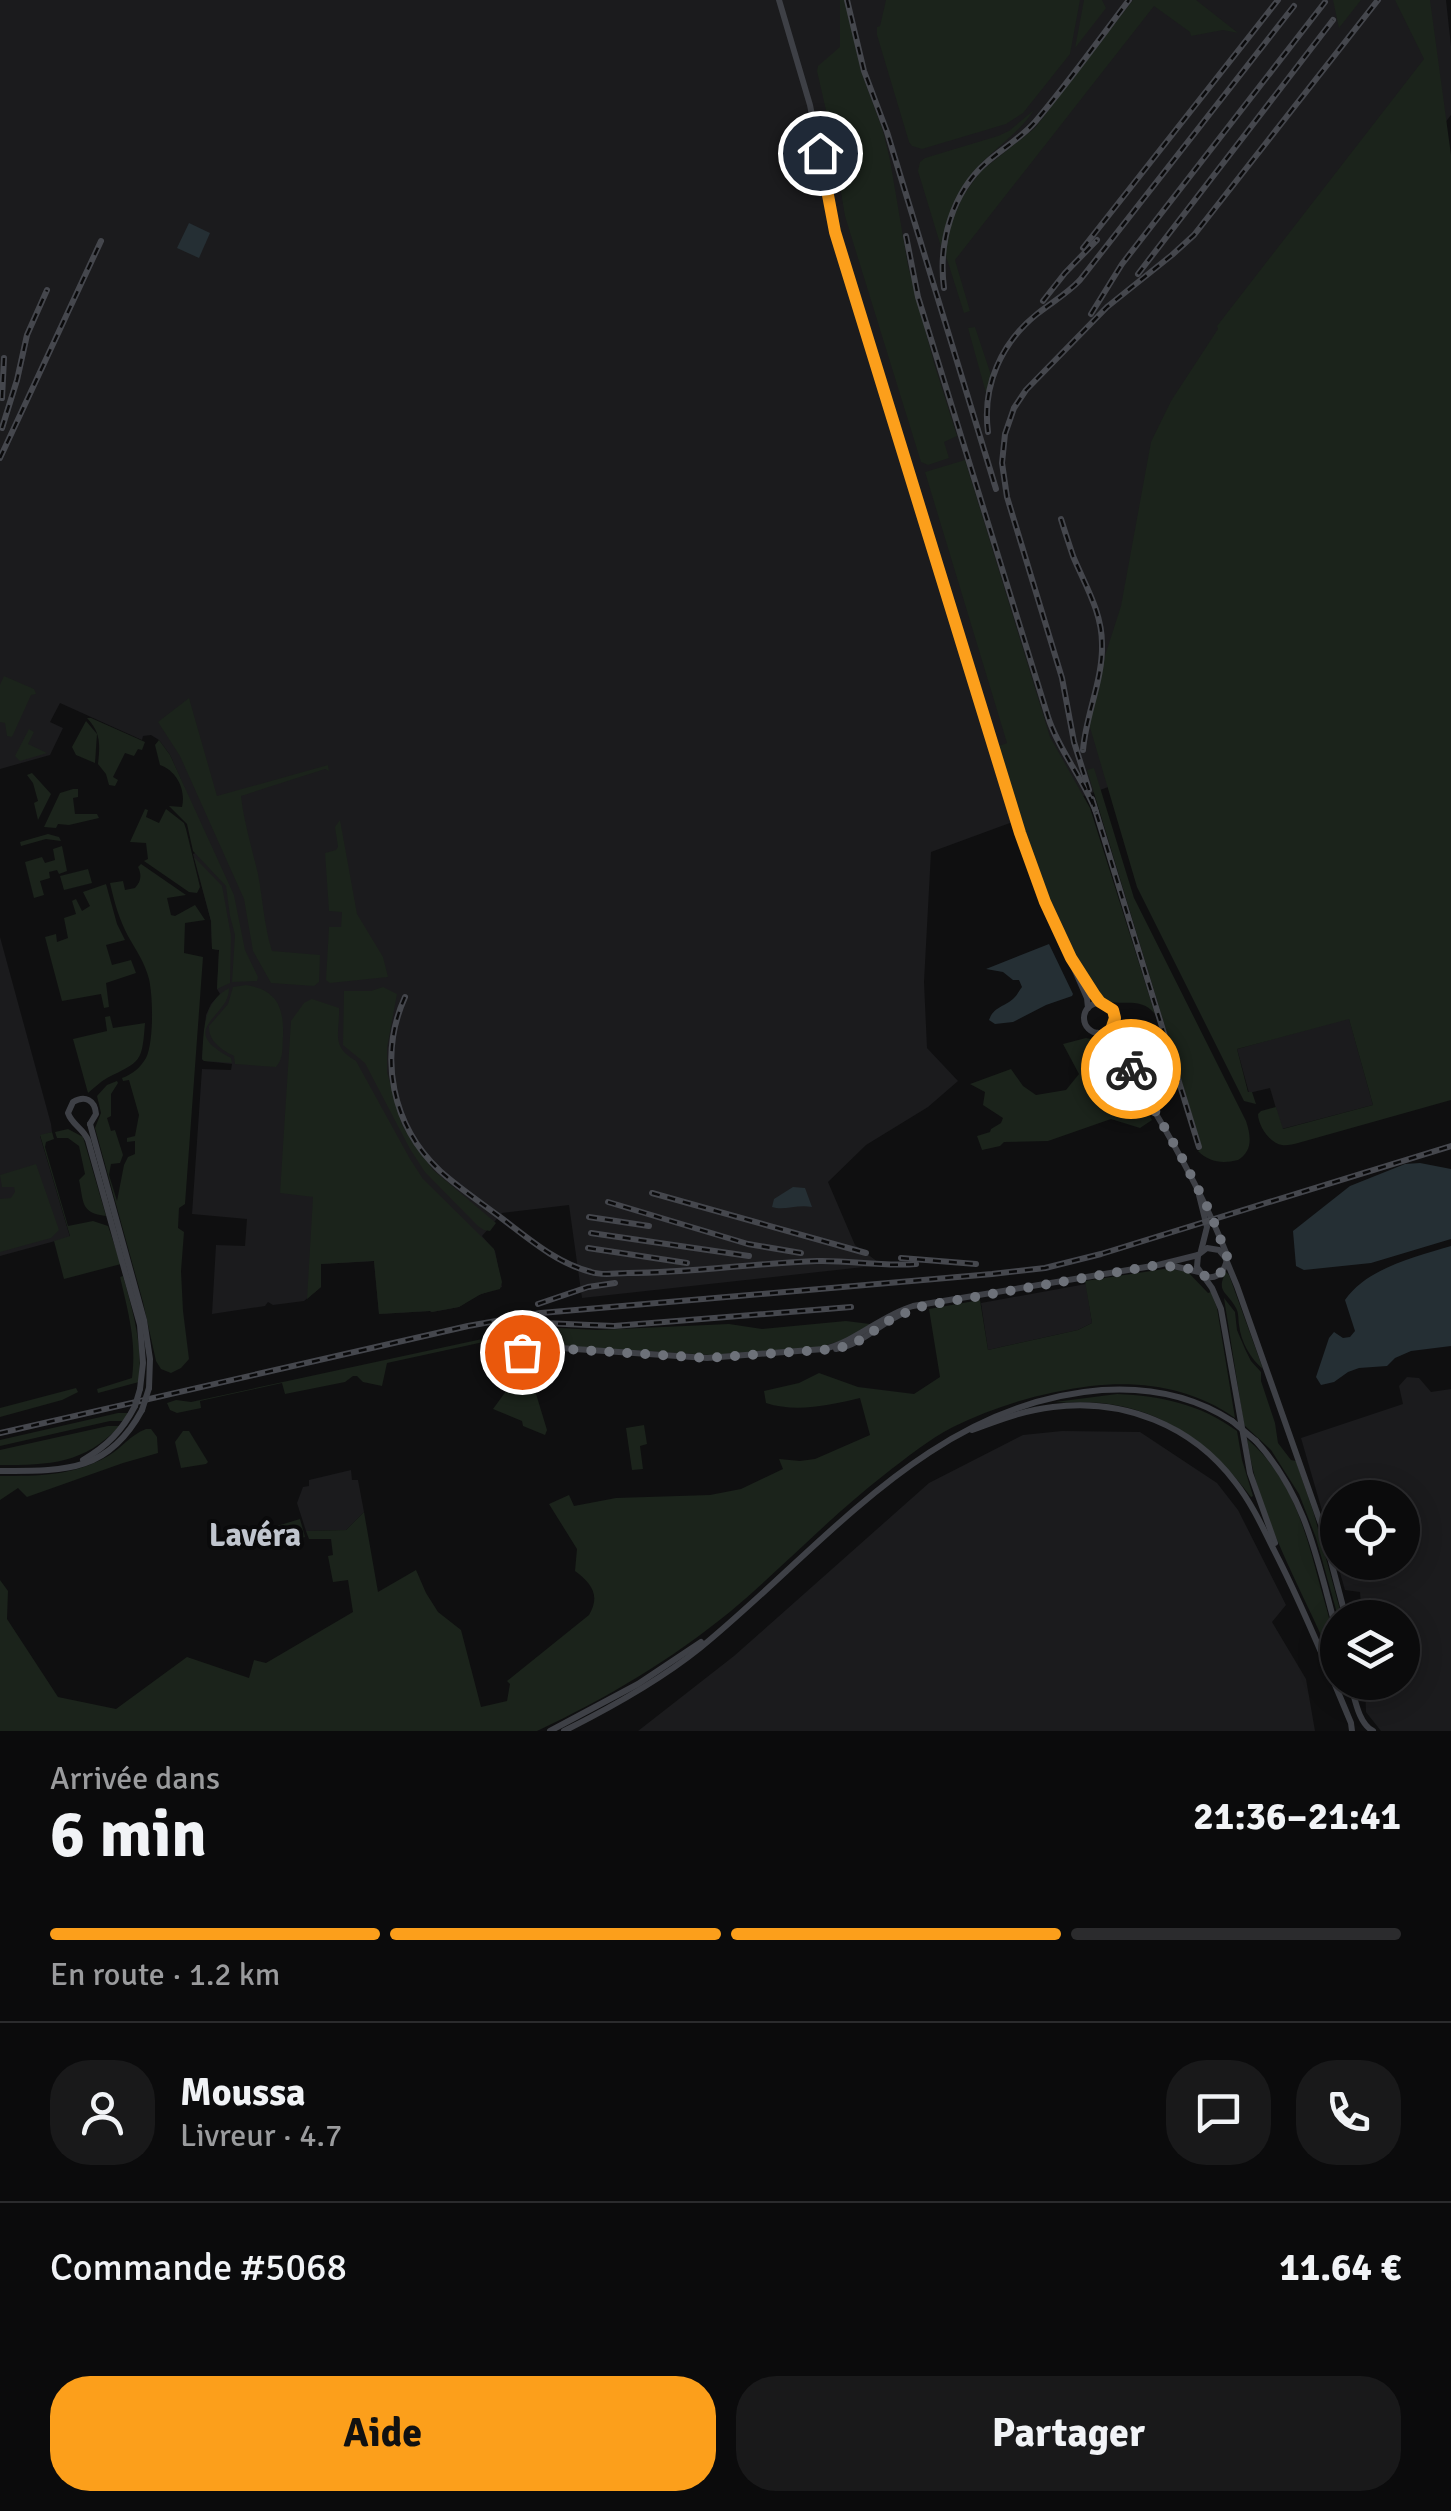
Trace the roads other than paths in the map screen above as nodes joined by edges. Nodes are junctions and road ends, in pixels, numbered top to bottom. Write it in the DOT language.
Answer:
graph roads {
  1 [pos="778,0"];
  2 [pos="1071,958"];
  3 [pos="1100,1002"];
  4 [pos="1088,1008"];
  5 [pos="1112,1027"];
  6 [pos="1098,1034"];
  7 [pos="1136,1081"];
  8 [pos="90,1124"];
  9 [pos="80,1126"];
  10 [pos="1194,1180"];
  11 [pos="1199,1254"];
  12 [pos="1227,1259"];
  13 [pos="1158,1265"];
  14 [pos="1200,1273"];
  15 [pos="531,1350"];
  16 [pos="144,1388"];
  17 [pos="134,1416"];
  18 [pos="952,1437"];
  19 [pos="73,1466"];
  20 [pos="0,1471"];
  21 [pos="1290,1582"];
  22 [pos="1328,1600"];
  23 [pos="1341,1600"];
  24 [pos="731,1621"];
  25 [pos="1358,1700"];
  26 [pos="584,1721"];
  27 [pos="1370,1730"];
  28 [pos="550,1731"];
  29 [pos="564,1731"];
  30 [pos="575,1731"];
  31 [pos="1355,1731"];
  1 -- 2 [label="street"];
  2 -- 3 [label="street"];
  2 -- 4 [label="street"];
  3 -- 4 [label="street"];
  3 -- 5 [label="street"];
  4 -- 6 [label="street"];
  5 -- 6 [label="street"];
  5 -- 7 [label="street"];
  6 -- 7 [label="street"];
  7 -- 10 [label="street"];
  8 -- 9 [label="street"];
  8 -- 9 [label="street"];
  8 -- 16 [label="street"];
  9 -- 16 [label="street"];
  10 -- 11 [label="street"];
  10 -- 12 [label="street"];
  11 -- 12 [label="street"];
  11 -- 13 [label="street"];
  11 -- 14 [label="street"];
  12 -- 14 [label="street"];
  12 -- 23 [label="street"];
  13 -- 14 [label="street"];
  13 -- 15 [label="street"];
  14 -- 21 [label="street"];
  16 -- 17 [label="street, bridge"];
  16 -- 17 [label="street, bridge"];
  17 -- 19 [label="street"];
  17 -- 19 [label="street"];
  18 -- 21 [label="street"];
  18 -- 22 [label="street, bridge"];
  18 -- 24 [label="street"];
  19 -- 20 [label="street"];
  21 -- 31 [label="street"];
  24 -- 26 [label="street"];
  24 -- 28 [label="street"];
  25 -- 27 [label="street"];
  26 -- 29 [label="street"];
  26 -- 30 [label="street"];
  27 -- 31 [label="street"];
}
